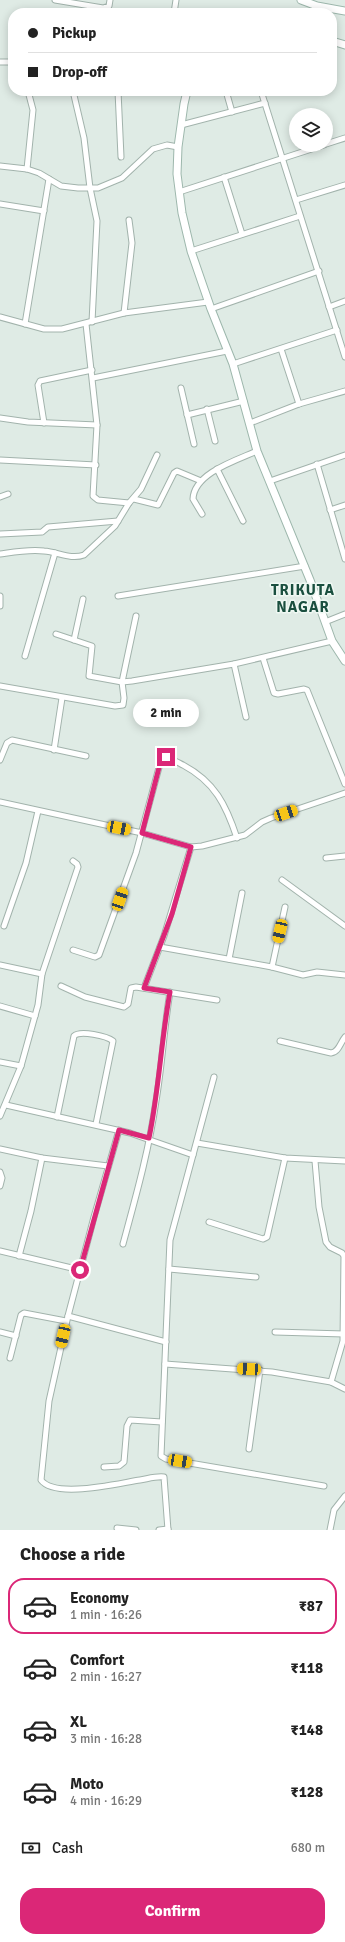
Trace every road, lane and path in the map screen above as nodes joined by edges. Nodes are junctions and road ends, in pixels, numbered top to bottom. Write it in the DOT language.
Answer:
graph roads {
  1 [pos="55,0"];
  2 [pos="110,0"];
  3 [pos="301,0"];
  4 [pos="328,8"];
  5 [pos="29,96"];
  6 [pos="74,96"];
  7 [pos="118,96"];
  8 [pos="187,96"];
  9 [pos="227,96"];
  10 [pos="263,96"];
  11 [pos="265,103"];
  12 [pos="232,112"];
  13 [pos="181,125"];
  14 [pos="345,138"];
  15 [pos="333,142"];
  16 [pos="178,147"];
  17 [pos="304,152"];
  18 [pos="121,157"];
  19 [pos="283,159"];
  20 [pos="0,166"];
  21 [pos="27,169"];
  22 [pos="224,177"];
  23 [pos="49,180"];
  24 [pos="345,185"];
  25 [pos="90,188"];
  26 [pos="179,192"];
  27 [pos="296,200"];
  28 [pos="0,204"];
  29 [pos="44,211"];
  30 [pos="300,216"];
  31 [pos="129,220"];
  32 [pos="242,234"];
  33 [pos="191,251"];
  34 [pos="319,271"];
  35 [pos="345,301"];
  36 [pos="208,302"];
  37 [pos="329,307"];
  38 [pos="211,309"];
  39 [pos="124,313"];
  40 [pos="0,317"];
  41 [pos="92,322"];
  42 [pos="25,324"];
  43 [pos="86,324"];
  44 [pos="337,330"];
  45 [pos="344,347"];
  46 [pos="281,349"];
  47 [pos="227,351"];
  48 [pos="345,357"];
  49 [pos="233,364"];
  50 [pos="92,370"];
  51 [pos="93,378"];
  52 [pos="181,388"];
  53 [pos="345,391"];
  54 [pos="244,400"];
  55 [pos="299,404"];
  56 [pos="206,409"];
  57 [pos="188,415"];
  58 [pos="0,418"];
  59 [pos="250,422"];
  60 [pos="44,423"];
  61 [pos="97,425"];
  62 [pos="215,441"];
  63 [pos="194,444"];
  64 [pos="257,451"];
  65 [pos="157,455"];
  66 [pos="345,455"];
  67 [pos="0,460"];
  68 [pos="317,464"];
  69 [pos="96,465"];
  70 [pos="217,469"];
  71 [pos="201,481"];
  72 [pos="270,481"];
  73 [pos="8,494"];
  74 [pos="0,497"];
  75 [pos="131,501"];
  76 [pos="345,505"];
  77 [pos="330,510"];
  78 [pos="202,514"];
  79 [pos="118,521"];
  80 [pos="243,521"];
  81 [pos="0,534"];
  82 [pos="55,552"];
  83 [pos="0,554"];
  84 [pos="345,559"];
  85 [pos="305,566"];
  86 [pos="0,596"];
  87 [pos="118,596"];
  88 [pos="83,599"];
  89 [pos="0,606"];
  90 [pos="345,614"];
  91 [pos="136,616"];
  92 [pos="325,622"];
  93 [pos="56,634"];
  94 [pos="74,640"];
  95 [pos="332,641"];
  96 [pos="25,656"];
  97 [pos="263,658"];
  98 [pos="345,661"];
  99 [pos="234,664"];
  100 [pos="122,682"];
  101 [pos="0,686"];
  102 [pos="62,698"];
  103 [pos="246,716"];
  104 [pos="2,749"];
  105 [pos="54,750"];
  106 [pos="86,756"];
  107 [pos="0,760"];
  108 [pos="345,784"];
  109 [pos="345,793"];
  110 [pos="0,802"];
  111 [pos="38,810"];
  112 [pos="142,833"];
  113 [pos="237,838"];
  114 [pos="191,847"];
  115 [pos="345,856"];
  116 [pos="326,858"];
  117 [pos="73,861"];
  118 [pos="282,880"];
  119 [pos="242,893"];
  120 [pos="285,907"];
  121 [pos="4,926"];
  122 [pos="345,926"];
  123 [pos="160,947"];
  124 [pos="73,950"];
  125 [pos="229,959"];
  126 [pos="0,965"];
  127 [pos="272,967"];
  128 [pos="42,974"];
  129 [pos="345,975"];
  130 [pos="61,986"];
  131 [pos="144,988"];
  132 [pos="170,992"];
  133 [pos="217,1000"];
  134 [pos="0,1006"];
  135 [pos="35,1016"];
  136 [pos="345,1037"];
  137 [pos="280,1041"];
  138 [pos="0,1062"];
  139 [pos="21,1066"];
  140 [pos="214,1077"];
  141 [pos="6,1106"];
  142 [pos="0,1116"];
  143 [pos="57,1116"];
  144 [pos="96,1124"];
  145 [pos="119,1130"];
  146 [pos="149,1138"];
  147 [pos="197,1143"];
  148 [pos="0,1150"];
  149 [pos="193,1155"];
  150 [pos="42,1158"];
  151 [pos="285,1158"];
  152 [pos="315,1160"];
  153 [pos="345,1161"];
  154 [pos="108,1166"];
  155 [pos="0,1172"];
  156 [pos="0,1186"];
  157 [pos="209,1222"];
  158 [pos="123,1244"];
  159 [pos="0,1251"];
  160 [pos="19,1256"];
  161 [pos="169,1269"];
  162 [pos="80,1270"];
  163 [pos="256,1277"];
  164 [pos="67,1319"];
  165 [pos="0,1332"];
  166 [pos="275,1332"];
  167 [pos="344,1334"];
  168 [pos="16,1336"];
  169 [pos="344,1341"];
  170 [pos="166,1342"];
  171 [pos="10,1358"];
  172 [pos="165,1364"];
  173 [pos="260,1370"];
  174 [pos="331,1382"];
  175 [pos="345,1389"];
  176 [pos="162,1422"];
  177 [pos="249,1449"];
  178 [pos="104,1467"];
  179 [pos="324,1486"];
  180 [pos="345,1496"];
  181 [pos="117,1528"];
  182 [pos="136,1530"];
  183 [pos="160,1530"];
  184 [pos="168,1530"];
  185 [pos="330,1530"];
  1 -- 2 [label="street"];
  3 -- 4 [label="street"];
  5 -- 21 [label="street"];
  6 -- 25 [label="street"];
  7 -- 18 [label="street"];
  8 -- 13 [label="street"];
  9 -- 12 [label="street"];
  10 -- 11 [label="street"];
  11 -- 12 [label="street"];
  11 -- 19 [label="street"];
  12 -- 13 [label="street"];
  13 -- 16 [label="street"];
  14 -- 15 [label="street"];
  16 -- 25 [label="street"];
  16 -- 26 [label="street"];
  17 -- 19 [label="street"];
  19 -- 22 [label="street"];
  19 -- 27 [label="street"];
  20 -- 21 [label="street"];
  21 -- 23 [label="street"];
  22 -- 26 [label="street"];
  22 -- 32 [label="street"];
  23 -- 25 [label="street"];
  23 -- 29 [label="street"];
  24 -- 27 [label="street"];
  25 -- 41 [label="street"];
  26 -- 33 [label="street"];
  27 -- 30 [label="street"];
  28 -- 29 [label="street"];
  29 -- 42 [label="street"];
  30 -- 32 [label="street"];
  30 -- 34 [label="street"];
  31 -- 39 [label="street"];
  32 -- 33 [label="street"];
  33 -- 36 [label="street"];
  34 -- 37 [label="street"];
  34 -- 38 [label="street"];
  35 -- 37 [label="street"];
  36 -- 38 [label="street"];
  36 -- 39 [label="street"];
  37 -- 44 [label="street"];
  38 -- 47 [label="street"];
  39 -- 41 [label="street"];
  40 -- 42 [label="street"];
  41 -- 43 [label="street"];
  42 -- 43 [label="street"];
  43 -- 50 [label="street"];
  44 -- 45 [label="street"];
  44 -- 46 [label="street"];
  45 -- 48 [label="street"];
  46 -- 49 [label="street"];
  46 -- 55 [label="street"];
  47 -- 49 [label="street"];
  47 -- 51 [label="street"];
  49 -- 54 [label="street"];
  50 -- 51 [label="street"];
  50 -- 60 [label="street"];
  51 -- 61 [label="street"];
  52 -- 57 [label="street"];
  53 -- 55 [label="street"];
  54 -- 56 [label="street"];
  54 -- 59 [label="street"];
  55 -- 59 [label="street"];
  56 -- 57 [label="street"];
  56 -- 62 [label="street"];
  57 -- 63 [label="street"];
  58 -- 60 [label="street"];
  59 -- 64 [label="street"];
  60 -- 61 [label="street"];
  61 -- 69 [label="street"];
  64 -- 70 [label="street"];
  64 -- 72 [label="street"];
  65 -- 75 [label="street"];
  66 -- 68 [label="street"];
  67 -- 69 [label="street"];
  68 -- 72 [label="street"];
  68 -- 77 [label="street"];
  69 -- 75 [label="street"];
  70 -- 71 [label="street"];
  70 -- 80 [label="street"];
  71 -- 75 [label="street"];
  71 -- 78 [label="street"];
  72 -- 85 [label="street"];
  73 -- 74 [label="street"];
  75 -- 79 [label="street"];
  76 -- 77 [label="street"];
  77 -- 84 [label="street"];
  79 -- 81 [label="street"];
  79 -- 82 [label="street"];
  82 -- 83 [label="street"];
  82 -- 96 [label="street"];
  85 -- 87 [label="street"];
  85 -- 92 [label="street"];
  86 -- 89 [label="street"];
  88 -- 94 [label="street"];
  90 -- 92 [label="street"];
  91 -- 100 [label="street"];
  92 -- 95 [label="street"];
  93 -- 94 [label="street"];
  94 -- 100 [label="street"];
  95 -- 97 [label="street"];
  95 -- 98 [label="street"];
  97 -- 99 [label="street"];
  97 -- 108 [label="street"];
  99 -- 100 [label="street"];
  99 -- 103 [label="street"];
  100 -- 102 [label="street"];
  101 -- 102 [label="street"];
  102 -- 105 [label="street"];
  104 -- 105 [label="street"];
  104 -- 107 [label="street"];
  105 -- 106 [label="street"];
  109 -- 113 [label="street"];
  110 -- 111 [label="street"];
  111 -- 112 [label="street"];
  111 -- 121 [label="street"];
  112 -- 113 [label="street"];
  112 -- 114 [label="street"];
  112 -- 124 [label="street"];
  113 -- 114 [label="street"];
  114 -- 123 [label="street"];
  115 -- 116 [label="street"];
  117 -- 128 [label="street"];
  118 -- 122 [label="street"];
  119 -- 125 [label="street"];
  120 -- 127 [label="street"];
  123 -- 125 [label="street"];
  123 -- 131 [label="street"];
  125 -- 127 [label="street"];
  126 -- 128 [label="street"];
  127 -- 129 [label="street"];
  128 -- 135 [label="street"];
  130 -- 131 [label="street"];
  131 -- 132 [label="street"];
  132 -- 133 [label="street"];
  132 -- 146 [label="street"];
  134 -- 135 [label="street"];
  135 -- 139 [label="street"];
  136 -- 137 [label="street"];
  138 -- 139 [label="street"];
  139 -- 141 [label="street"];
  140 -- 147 [label="street"];
  141 -- 142 [label="street"];
  141 -- 143 [label="street"];
  143 -- 144 [label="street"];
  143 -- 144 [label="street"];
  144 -- 145 [label="street"];
  145 -- 146 [label="street"];
  145 -- 154 [label="street"];
  146 -- 149 [label="street"];
  146 -- 158 [label="street"];
  147 -- 149 [label="street"];
  147 -- 151 [label="street"];
  148 -- 150 [label="street"];
  149 -- 161 [label="street"];
  150 -- 154 [label="street"];
  150 -- 160 [label="street"];
  151 -- 152 [label="street"];
  151 -- 157 [label="street"];
  152 -- 153 [label="street"];
  152 -- 167 [label="street"];
  154 -- 162 [label="street"];
  155 -- 156 [label="street"];
  159 -- 160 [label="street"];
  160 -- 162 [label="street"];
  161 -- 163 [label="street"];
  161 -- 170 [label="street"];
  162 -- 164 [label="street"];
  164 -- 168 [label="street"];
  164 -- 170 [label="street"];
  164 -- 184 [label="street"];
  165 -- 168 [label="street"];
  166 -- 167 [label="street"];
  167 -- 169 [label="street"];
  168 -- 171 [label="street"];
  169 -- 174 [label="street"];
  170 -- 172 [label="street"];
  172 -- 173 [label="street"];
  172 -- 176 [label="street"];
  173 -- 174 [label="street"];
  173 -- 177 [label="street"];
  174 -- 175 [label="street"];
  176 -- 178 [label="street"];
  176 -- 179 [label="street"];
  180 -- 185 [label="street"];
  181 -- 182 [label="street"];
  183 -- 184 [label="street"];
}
